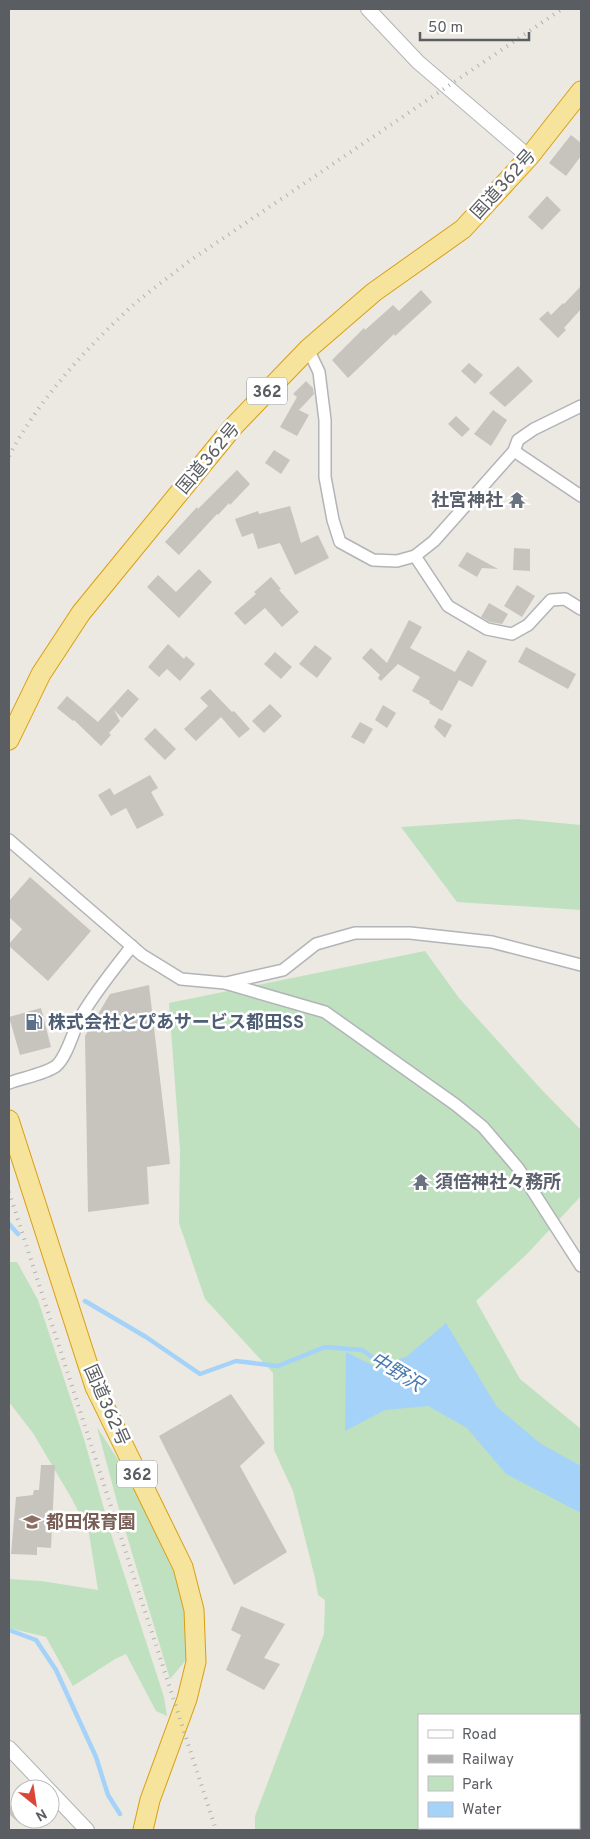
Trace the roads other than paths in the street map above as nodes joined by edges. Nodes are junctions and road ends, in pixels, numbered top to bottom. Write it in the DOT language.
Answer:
graph roads {
  1 [pos="368,9"];
  2 [pos="581,91"];
  3 [pos="529,157"];
  4 [pos="308,349"];
  5 [pos="581,406"];
  6 [pos="514,450"];
  7 [pos="581,496"];
  8 [pos="415,556"];
  9 [pos="581,609"];
  10 [pos="9,740"];
  11 [pos="9,840"];
  12 [pos="132,946"];
  13 [pos="581,965"];
  14 [pos="225,983"];
  15 [pos="9,1083"];
  16 [pos="9,1120"];
  17 [pos="581,1266"];
  18 [pos="10,1752"];
  19 [pos="38,1779"];
  20 [pos="60,1802"];
  21 [pos="87,1830"];
  22 [pos="143,1830"];
  1 -- 3 [label="street"];
  2 -- 3 [label="highway, 国道362号 / 362"];
  3 -- 4 [label="highway, 国道362号 / 362"];
  4 -- 8 [label="street"];
  4 -- 10 [label="highway, 国道362号 / 362"];
  5 -- 6 [label="street"];
  6 -- 7 [label="street"];
  6 -- 8 [label="street"];
  8 -- 9 [label="street"];
  11 -- 12 [label="street"];
  12 -- 14 [label="street"];
  12 -- 15 [label="street"];
  13 -- 14 [label="street"];
  14 -- 17 [label="street"];
  16 -- 22 [label="highway, 国道362号 / 362"];
  18 -- 19 [label="street"];
  20 -- 21 [label="street"];
}
